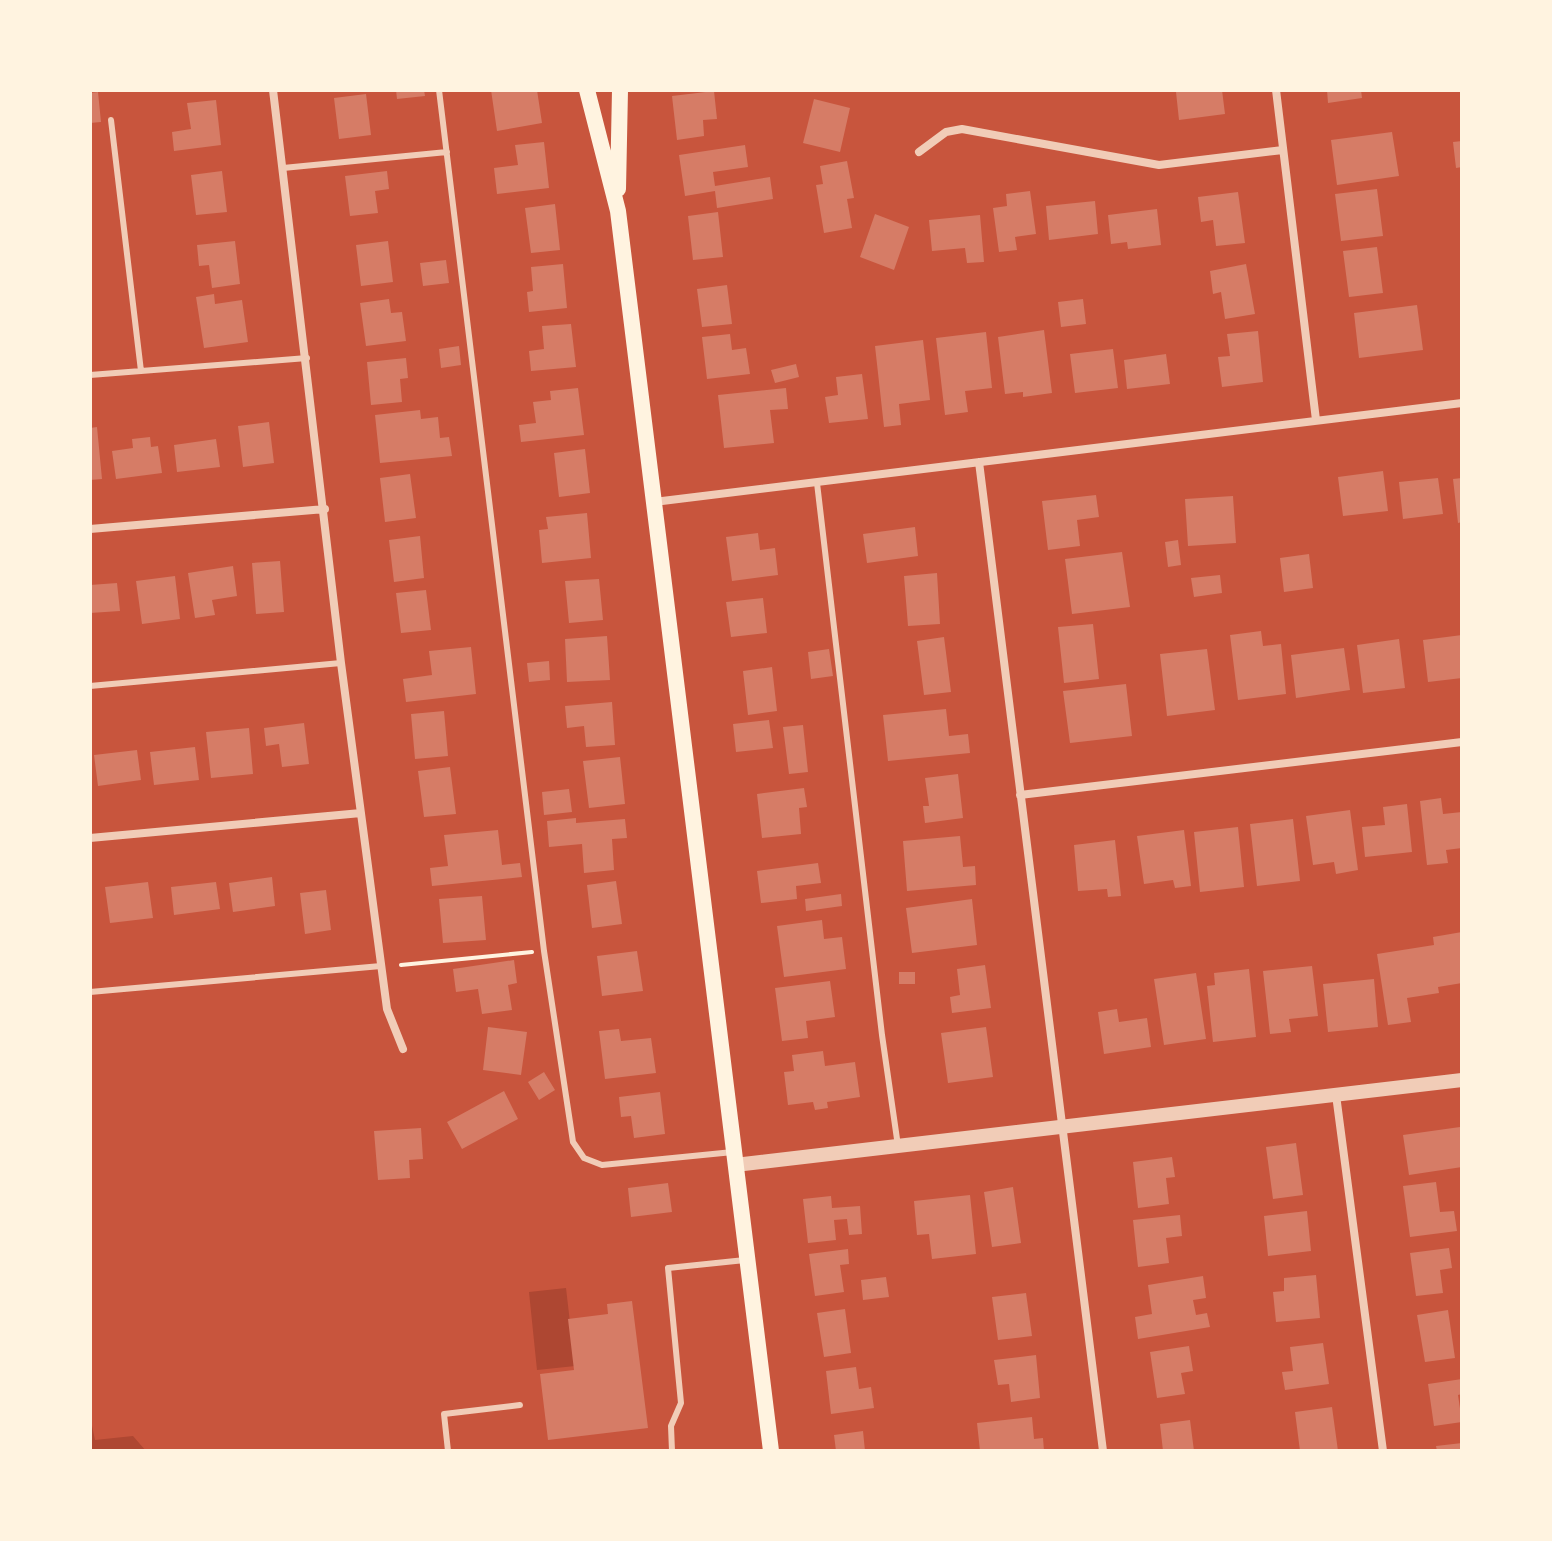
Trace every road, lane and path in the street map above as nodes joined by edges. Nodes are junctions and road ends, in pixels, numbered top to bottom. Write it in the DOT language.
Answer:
graph roads {
  1 [pos="273,90"];
  2 [pos="439,90"];
  3 [pos="587,90"];
  4 [pos="620,90"];
  5 [pos="1276,90"];
  6 [pos="111,120"];
  7 [pos="1283,150"];
  8 [pos="447,152"];
  9 [pos="919,152"];
  10 [pos="283,168"];
  11 [pos="618,211"];
  12 [pos="307,358"];
  13 [pos="141,371"];
  14 [pos="90,375"];
  15 [pos="1462,403"];
  16 [pos="1316,420"];
  17 [pos="979,462"];
  18 [pos="817,483"];
  19 [pos="654,502"];
  20 [pos="325,509"];
  21 [pos="90,529"];
  22 [pos="341,663"];
  23 [pos="90,686"];
  24 [pos="1462,742"];
  25 [pos="1020,795"];
  26 [pos="361,813"];
  27 [pos="90,838"];
  28 [pos="534,952"];
  29 [pos="401,965"];
  30 [pos="381,966"];
  31 [pos="90,992"];
  32 [pos="403,1049"];
  33 [pos="1462,1080"];
  34 [pos="1336,1095"];
  35 [pos="1062,1125"];
  36 [pos="898,1146"];
  37 [pos="734,1158"];
  38 [pos="747,1260"];
  39 [pos="520,1405"];
  40 [pos="448,1451"];
  41 [pos="672,1451"];
  42 [pos="771,1451"];
  43 [pos="1103,1451"];
  44 [pos="1383,1451"];
  1 -- 10 [label="street"];
  2 -- 8 [label="lane"];
  3 -- 11 [label="main road"];
  4 -- 11 [label="main road"];
  5 -- 7 [label="street"];
  6 -- 13 [label="lane"];
  7 -- 9 [label="street"];
  7 -- 16 [label="street"];
  8 -- 10 [label="lane"];
  8 -- 37 [label="lane"];
  10 -- 12 [label="street"];
  11 -- 19 [label="main road"];
  12 -- 13 [label="lane"];
  12 -- 20 [label="street"];
  13 -- 14 [label="lane"];
  15 -- 16 [label="street"];
  16 -- 17 [label="street"];
  17 -- 18 [label="street"];
  17 -- 25 [label="street"];
  18 -- 19 [label="street"];
  18 -- 36 [label="lane"];
  19 -- 37 [label="main road"];
  20 -- 21 [label="street"];
  20 -- 22 [label="street"];
  22 -- 23 [label="lane"];
  22 -- 26 [label="street"];
  24 -- 25 [label="street"];
  25 -- 35 [label="street"];
  26 -- 27 [label="street"];
  26 -- 30 [label="street"];
  28 -- 29 [label="path"];
  30 -- 31 [label="lane"];
  30 -- 32 [label="street"];
  33 -- 34 [label="street"];
  34 -- 35 [label="street"];
  34 -- 44 [label="street"];
  35 -- 36 [label="street"];
  35 -- 43 [label="street"];
  36 -- 37 [label="street"];
  37 -- 38 [label="main road"];
  38 -- 41 [label="lane"];
  38 -- 42 [label="main road"];
  39 -- 40 [label="lane"];
}
